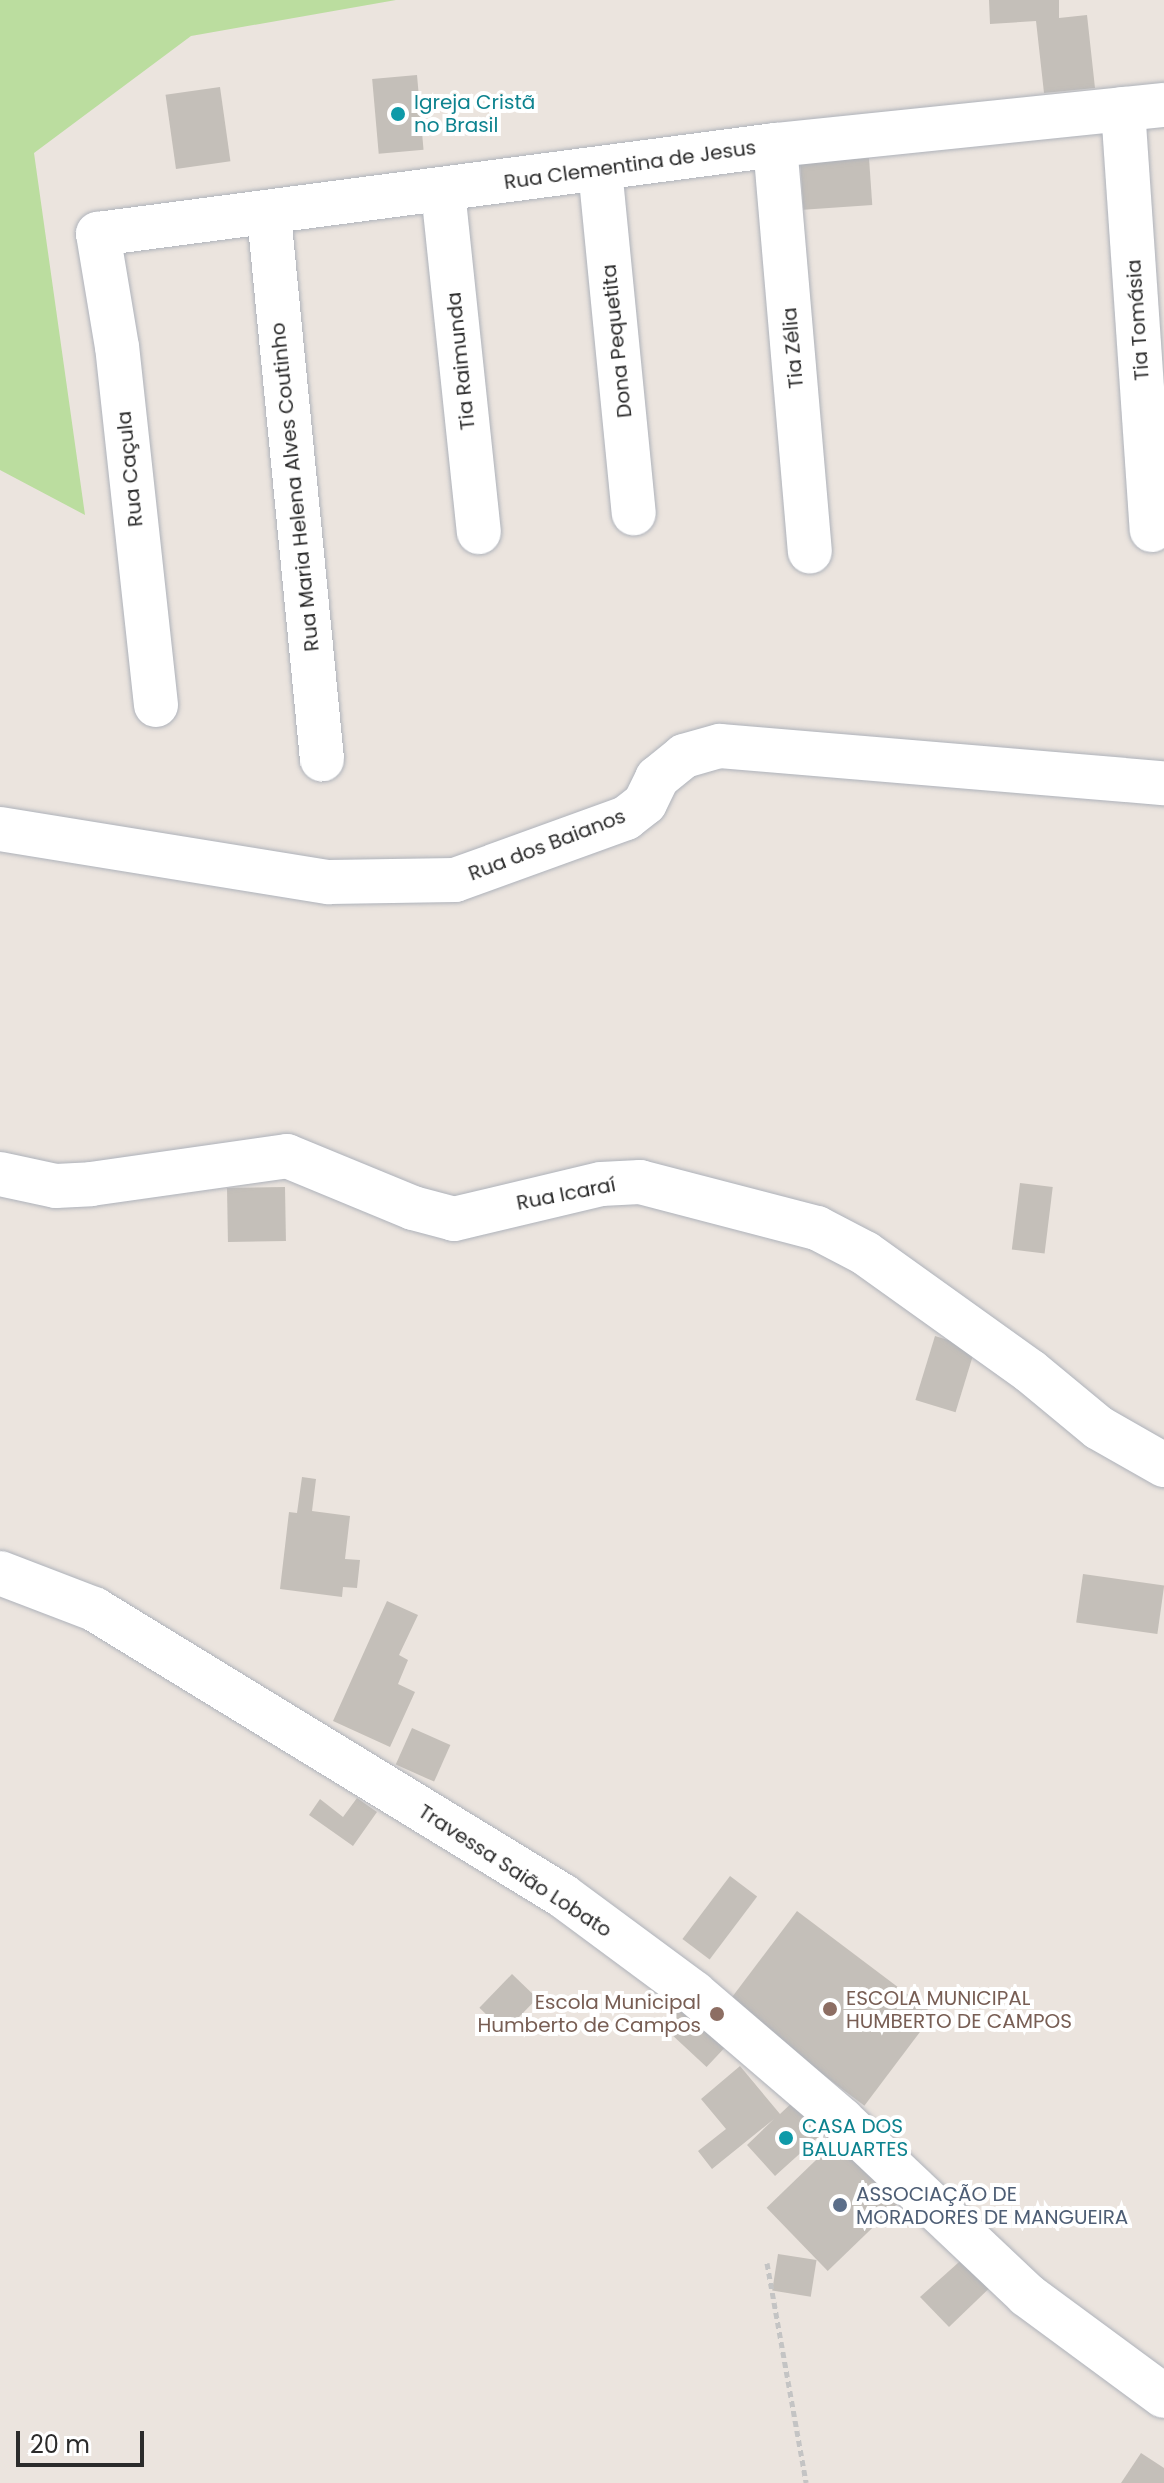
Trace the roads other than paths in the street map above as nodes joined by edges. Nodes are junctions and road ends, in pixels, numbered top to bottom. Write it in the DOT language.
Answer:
graph roads {
  1 [pos="1144,107"];
  2 [pos="775,145"];
  3 [pos="600,169"];
  4 [pos="443,191"];
  5 [pos="269,215"];
  6 [pos="98,234"];
  7 [pos="634,513"];
  8 [pos="1152,530"];
  9 [pos="479,532"];
  10 [pos="810,551"];
  11 [pos="156,705"];
  12 [pos="322,759"];
  13 [pos="1164,783"];
  14 [pos="0,829"];
  15 [pos="0,1174"];
  16 [pos="1164,1465"];
  17 [pos="0,1573"];
  18 [pos="1164,2396"];
  1 -- 2 [label="street, Rua Clementina de Jesus"];
  1 -- 8 [label="street, Tia Tomásia"];
  2 -- 3 [label="street, Rua Clementina de Jesus"];
  2 -- 10 [label="street, Tia Zélia"];
  3 -- 4 [label="street, Rua Clementina de Jesus"];
  3 -- 7 [label="street, Dona Pequetita"];
  4 -- 5 [label="street, Rua Clementina de Jesus"];
  4 -- 9 [label="street, Tia Raimunda"];
  5 -- 6 [label="street, Rua Clementina de Jesus"];
  5 -- 12 [label="street, Rua Maria Helena Alves Coutinho"];
  6 -- 11 [label="street, Rua Caçula"];
  13 -- 14 [label="street, Rua dos Baianos"];
  15 -- 16 [label="street, Rua Icaraí"];
  17 -- 18 [label="street, Travessa Saião Lobato"];
}
